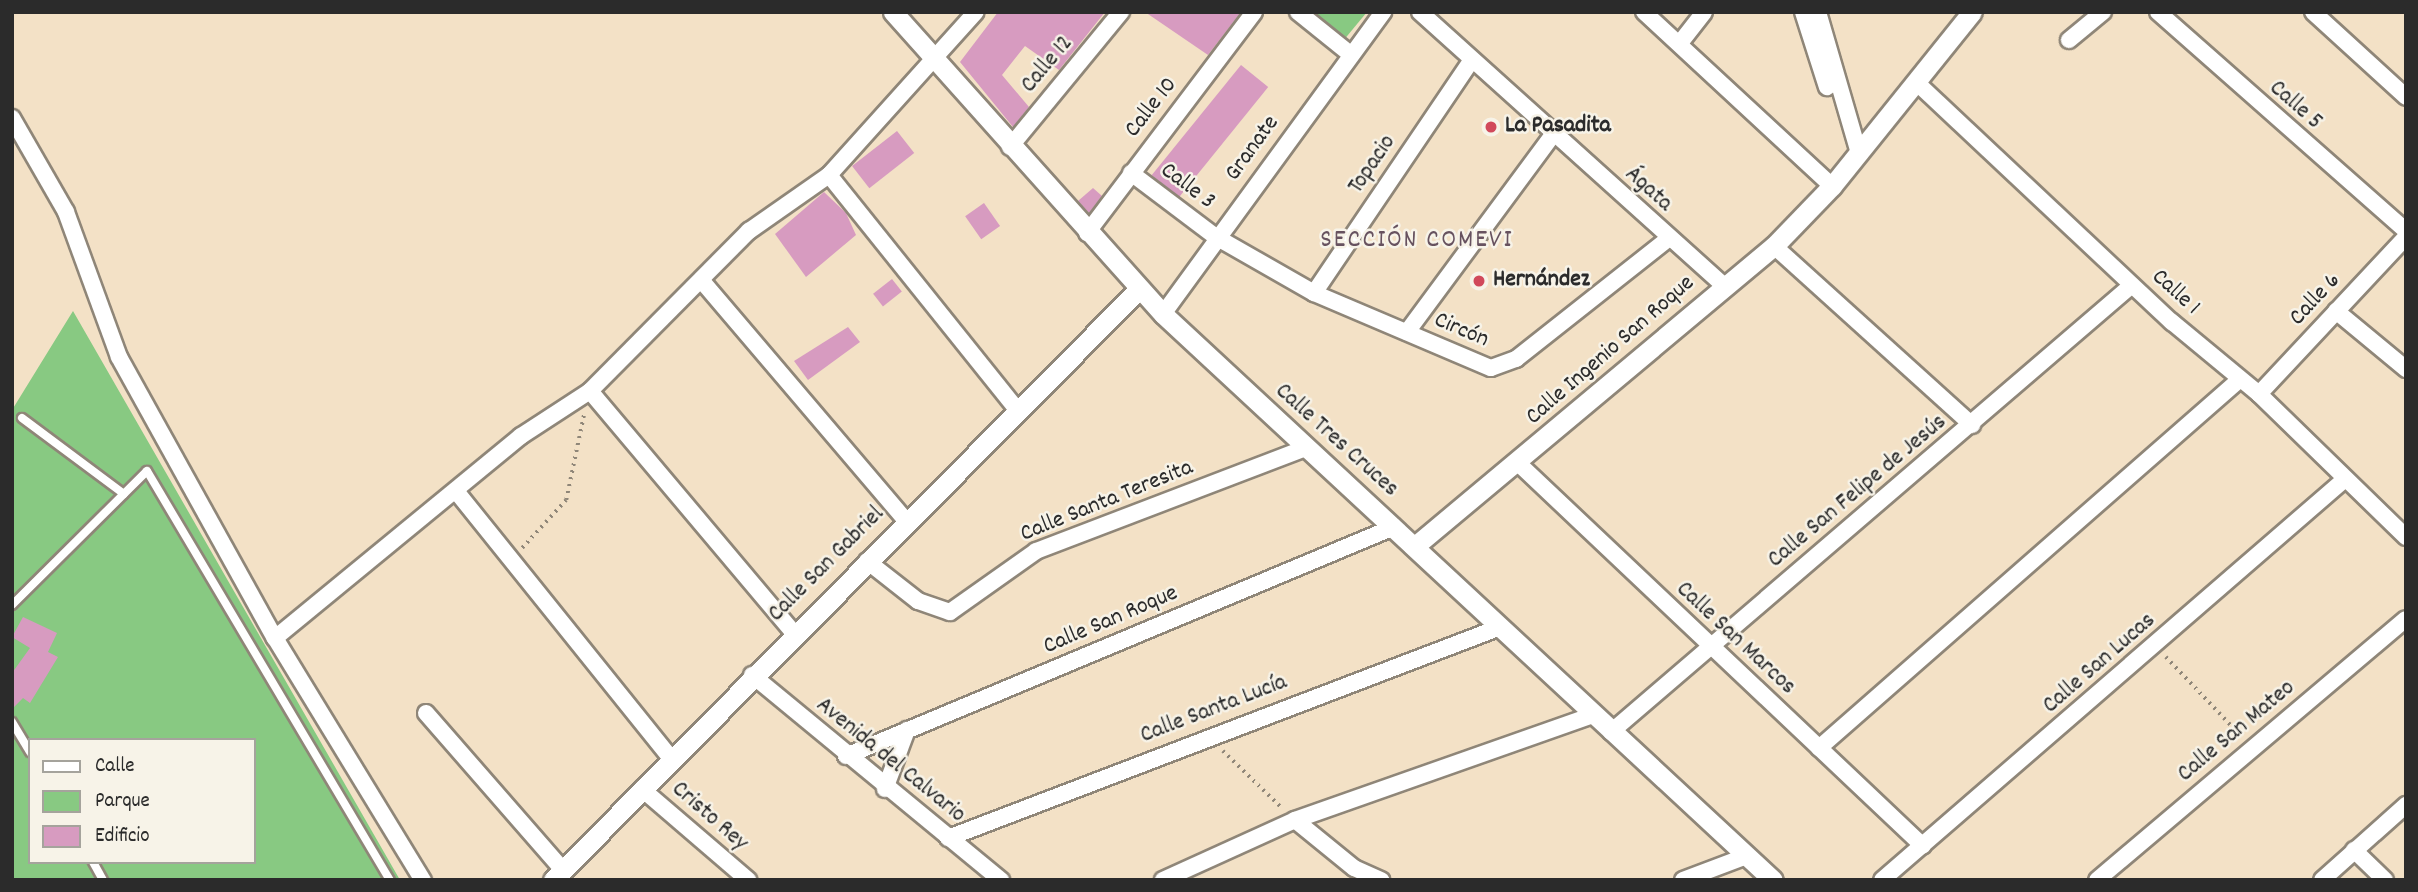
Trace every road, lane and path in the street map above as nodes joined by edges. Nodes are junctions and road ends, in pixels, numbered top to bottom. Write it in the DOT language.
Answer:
graph roads {
  1 [pos="893,12"];
  2 [pos="976,12"];
  3 [pos="1121,12"];
  4 [pos="1254,12"];
  5 [pos="1298,12"];
  6 [pos="1383,12"];
  7 [pos="1420,12"];
  8 [pos="1644,12"];
  9 [pos="1704,12"];
  10 [pos="1803,12"];
  11 [pos="1818,12"];
  12 [pos="1972,12"];
  13 [pos="2102,12"];
  14 [pos="2158,12"];
  15 [pos="2313,12"];
  16 [pos="2069,40"];
  17 [pos="1680,43"];
  18 [pos="1350,54"];
  19 [pos="936,62"];
  20 [pos="1470,63"];
  21 [pos="1916,82"];
  22 [pos="1827,87"];
  23 [pos="2406,97"];
  24 [pos="12,118"];
  25 [pos="1552,136"];
  26 [pos="1010,147"];
  27 [pos="1859,153"];
  28 [pos="1131,173"];
  29 [pos="829,174"];
  30 [pos="1832,187"];
  31 [pos="2406,231"];
  32 [pos="1087,233"];
  33 [pos="1216,237"];
  34 [pos="2406,237"];
  35 [pos="1668,239"];
  36 [pos="1774,246"];
  37 [pos="702,281"];
  38 [pos="2132,285"];
  39 [pos="1724,286"];
  40 [pos="1139,289"];
  41 [pos="1314,293"];
  42 [pos="2336,311"];
  43 [pos="1163,314"];
  44 [pos="1407,332"];
  45 [pos="2406,369"];
  46 [pos="2240,379"];
  47 [pos="590,391"];
  48 [pos="2259,394"];
  49 [pos="1016,408"];
  50 [pos="22,418"];
  51 [pos="1972,425"];
  52 [pos="1306,448"];
  53 [pos="1518,463"];
  54 [pos="2344,480"];
  55 [pos="456,491"];
  56 [pos="124,494"];
  57 [pos="906,521"];
  58 [pos="1394,527"];
  59 [pos="2406,537"];
  60 [pos="1415,546"];
  61 [pos="514,559"];
  62 [pos="867,561"];
  63 [pos="12,605"];
  64 [pos="2406,619"];
  65 [pos="1498,628"];
  66 [pos="794,633"];
  67 [pos="275,638"];
  68 [pos="2156,647"];
  69 [pos="1709,648"];
  70 [pos="752,675"];
  71 [pos="426,713"];
  72 [pos="1591,716"];
  73 [pos="12,722"];
  74 [pos="907,730"];
  75 [pos="1611,732"];
  76 [pos="1208,736"];
  77 [pos="1819,748"];
  78 [pos="28,749"];
  79 [pos="2253,749"];
  80 [pos="846,756"];
  81 [pos="672,760"];
  82 [pos="642,789"];
  83 [pos="884,789"];
  84 [pos="2406,805"];
  85 [pos="1295,820"];
  86 [pos="948,838"];
  87 [pos="1923,846"];
  88 [pos="2354,850"];
  89 [pos="1748,856"];
  90 [pos="94,864"];
  91 [pos="558,875"];
  92 [pos="103,880"];
  93 [pos="390,880"];
  94 [pos="423,880"];
  95 [pos="747,880"];
  96 [pos="1001,880"];
  97 [pos="1163,880"];
  98 [pos="1381,880"];
  99 [pos="1683,880"];
  100 [pos="1773,880"];
  101 [pos="1882,880"];
  102 [pos="2097,880"];
  103 [pos="2322,880"];
  104 [pos="2385,880"];
  1 -- 19 [label="street, Calle Tres Cruces"];
  2 -- 19 [label="street"];
  3 -- 26 [label="street, Calle 12"];
  4 -- 28 [label="street, Calle 10"];
  5 -- 18 [label="street"];
  6 -- 18 [label="street, Granate"];
  7 -- 20 [label="street, Ágata"];
  8 -- 17 [label="street"];
  9 -- 17 [label="street"];
  10 -- 22 [label="street"];
  11 -- 27 [label="street"];
  12 -- 21 [label="street, Calle Ingenio San Roque"];
  13 -- 16 [label="street"];
  14 -- 31 [label="street, Calle 5"];
  15 -- 23 [label="street"];
  17 -- 30 [label="street"];
  18 -- 33 [label="street, Granate"];
  19 -- 26 [label="street, Calle Tres Cruces"];
  19 -- 29 [label="street"];
  20 -- 25 [label="street, Ágata"];
  20 -- 41 [label="street, Topacio"];
  21 -- 27 [label="street, Calle Ingenio San Roque"];
  21 -- 38 [label="street, Calle 1"];
  24 -- 67 [label="street"];
  25 -- 35 [label="street, Ágata"];
  25 -- 44 [label="street"];
  26 -- 32 [label="street, Calle Tres Cruces"];
  27 -- 30 [label="street, Calle Ingenio San Roque"];
  28 -- 32 [label="street, Calle 10"];
  28 -- 33 [label="street, Calle 3"];
  29 -- 37 [label="street"];
  29 -- 49 [label="street"];
  30 -- 36 [label="street, Calle Ingenio San Roque"];
  32 -- 40 [label="street, Calle Tres Cruces"];
  33 -- 41 [label="street, Circón"];
  33 -- 43 [label="street, Granate"];
  34 -- 42 [label="street, Calle 6"];
  35 -- 39 [label="street, Ágata"];
  35 -- 44 [label="street, Circón"];
  36 -- 39 [label="street, Calle Ingenio San Roque"];
  36 -- 51 [label="street"];
  37 -- 47 [label="street"];
  37 -- 57 [label="street"];
  38 -- 46 [label="street, Calle 1"];
  38 -- 51 [label="street, Calle San Felipe de Jesús"];
  39 -- 53 [label="street, Calle Ingenio San Roque"];
  40 -- 43 [label="street, Calle Tres Cruces"];
  40 -- 49 [label="street, Calle San Gabriel"];
  41 -- 44 [label="street, Circón"];
  42 -- 45 [label="street"];
  42 -- 48 [label="street, Calle 6"];
  43 -- 52 [label="street, Calle Tres Cruces"];
  46 -- 48 [label="street, Calle 1"];
  46 -- 77 [label="street"];
  47 -- 55 [label="street"];
  47 -- 61 [label="path"];
  47 -- 66 [label="street"];
  48 -- 54 [label="street, Calle 1"];
  49 -- 57 [label="street, Calle San Gabriel"];
  50 -- 56 [label="lane"];
  51 -- 69 [label="street, Calle San Felipe de Jesús"];
  52 -- 58 [label="street, Calle Tres Cruces"];
  52 -- 62 [label="street, Calle Santa Teresita"];
  53 -- 60 [label="street, Calle Ingenio San Roque"];
  53 -- 69 [label="street, Calle San Marcos"];
  54 -- 59 [label="street, Calle 1"];
  54 -- 68 [label="street, Calle San Lucas"];
  55 -- 61 [label="street"];
  55 -- 67 [label="street"];
  56 -- 63 [label="lane"];
  56 -- 93 [label="lane"];
  57 -- 62 [label="street, Calle San Gabriel"];
  58 -- 60 [label="street, Calle Tres Cruces"];
  58 -- 74 [label="street, Calle San Roque"];
  60 -- 65 [label="street, Calle Tres Cruces"];
  61 -- 81 [label="street"];
  62 -- 66 [label="street, Calle San Gabriel"];
  64 -- 79 [label="street, Calle San Mateo"];
  65 -- 72 [label="street, Calle Tres Cruces"];
  65 -- 76 [label="street, Calle Santa Lucía"];
  66 -- 70 [label="street, Calle San Gabriel"];
  67 -- 94 [label="street"];
  68 -- 79 [label="path"];
  68 -- 87 [label="street, Calle San Lucas"];
  69 -- 75 [label="street, Calle San Felipe de Jesús"];
  69 -- 77 [label="street, Calle San Marcos"];
  70 -- 80 [label="street, Avenida del Calvario"];
  70 -- 81 [label="street, Calle San Gabriel"];
  71 -- 91 [label="street"];
  72 -- 75 [label="street, Calle Tres Cruces"];
  72 -- 85 [label="street"];
  73 -- 78 [label="lane"];
  74 -- 80 [label="street, Calle San Roque"];
  74 -- 83 [label="street"];
  75 -- 89 [label="street, Calle Tres Cruces"];
  76 -- 85 [label="path"];
  76 -- 86 [label="street, Calle Santa Lucía"];
  77 -- 87 [label="street, Calle San Marcos"];
  79 -- 102 [label="street, Calle San Mateo"];
  80 -- 83 [label="street, Avenida del Calvario"];
  81 -- 82 [label="street, Calle San Gabriel"];
  82 -- 91 [label="street, Calle San Gabriel"];
  82 -- 95 [label="street, Cristo Rey"];
  83 -- 86 [label="street, Avenida del Calvario"];
  84 -- 88 [label="street"];
  85 -- 97 [label="street"];
  85 -- 98 [label="street"];
  86 -- 96 [label="street, Avenida del Calvario"];
  87 -- 101 [label="street, Calle San Lucas"];
  88 -- 103 [label="street"];
  88 -- 104 [label="street"];
  89 -- 99 [label="street"];
  89 -- 100 [label="street, Calle Tres Cruces"];
  90 -- 92 [label="lane"];
}
